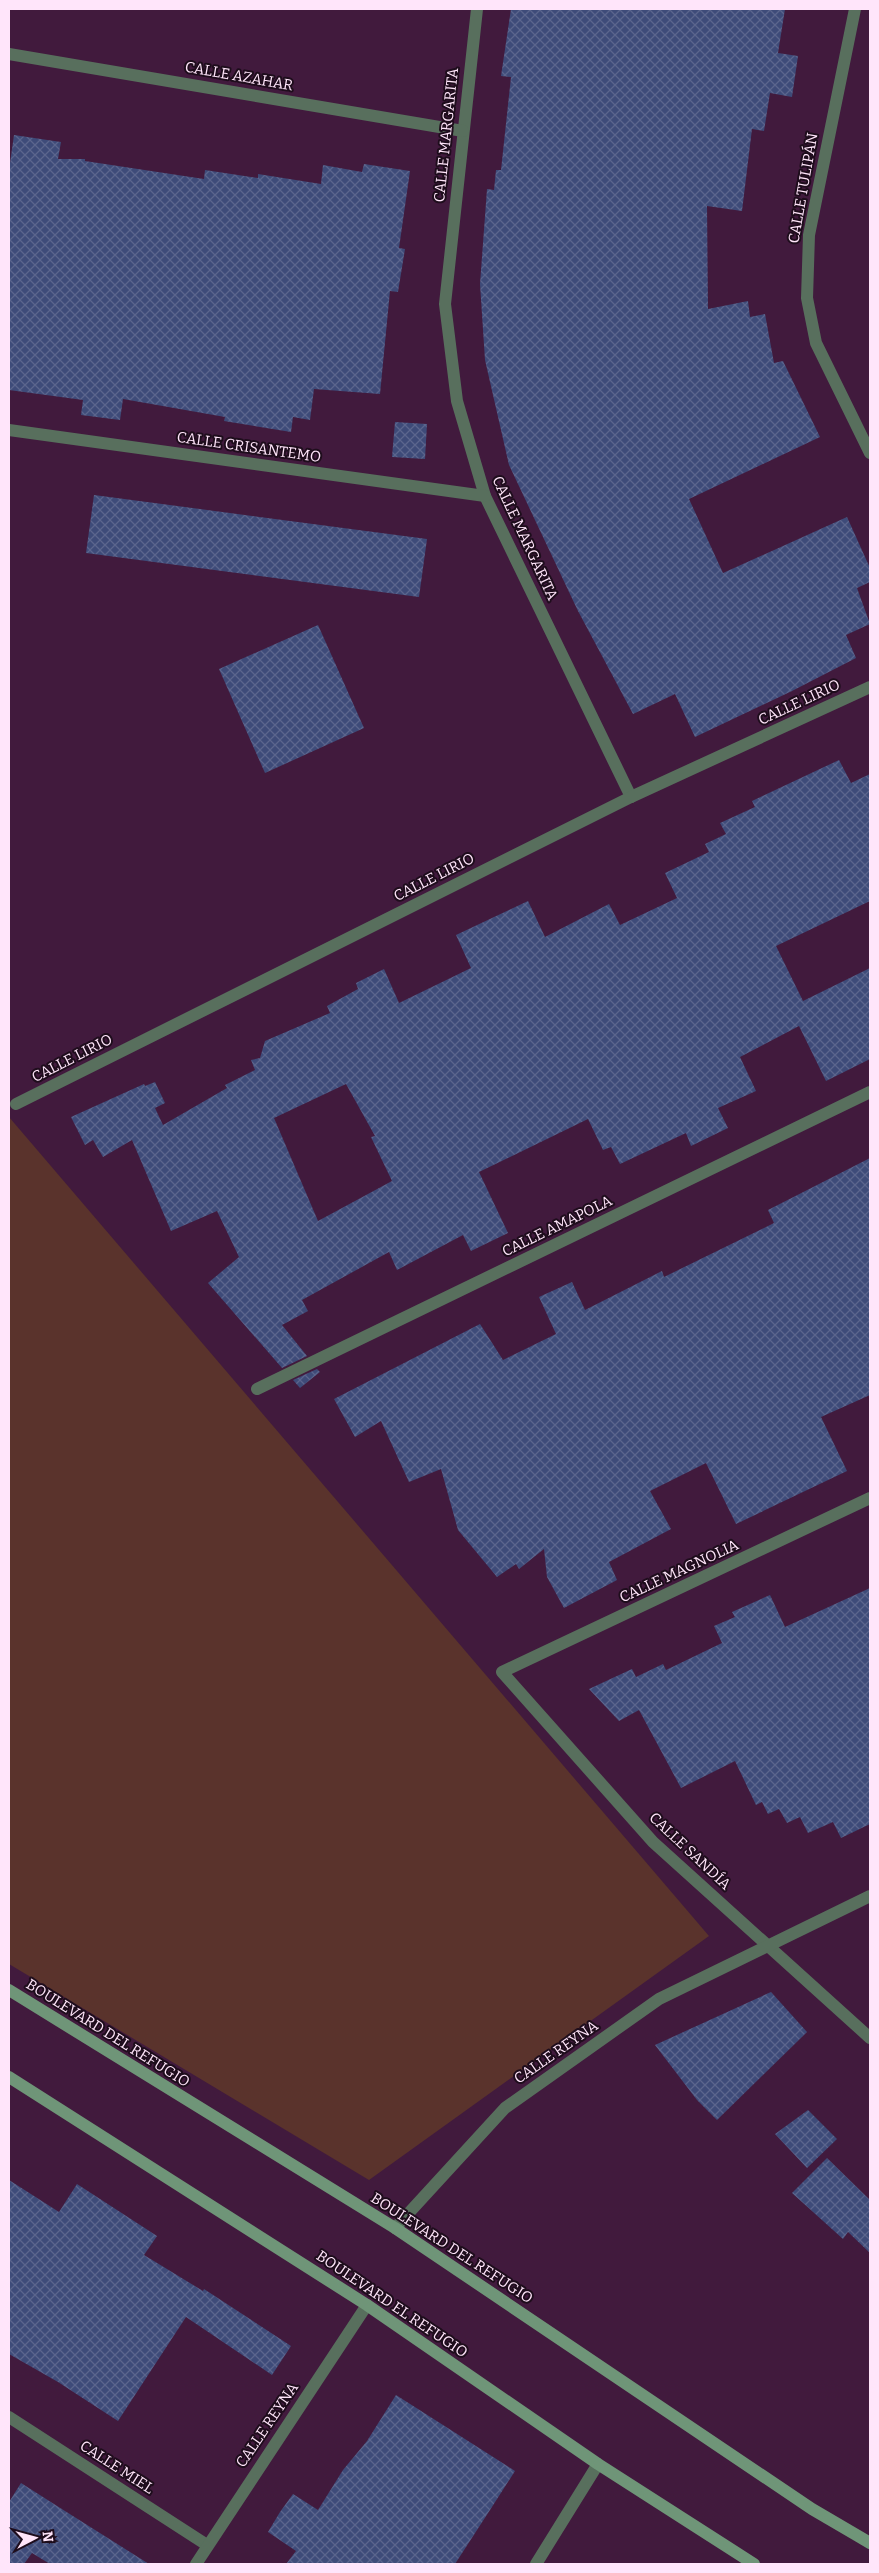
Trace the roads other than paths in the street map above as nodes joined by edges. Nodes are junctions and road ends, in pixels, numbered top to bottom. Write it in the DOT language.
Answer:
graph roads {
  1 [pos="477,9"];
  2 [pos="855,9"];
  3 [pos="9,54"];
  4 [pos="463,131"];
  5 [pos="9,430"];
  6 [pos="870,453"];
  7 [pos="485,496"];
  8 [pos="870,687"];
  9 [pos="631,796"];
  10 [pos="870,1092"];
  11 [pos="16,1104"];
  12 [pos="257,1389"];
  13 [pos="870,1498"];
  14 [pos="502,1672"];
  15 [pos="870,1896"];
  16 [pos="768,1944"];
  17 [pos="9,1990"];
  18 [pos="870,2038"];
  19 [pos="9,2077"];
  20 [pos="395,2228"];
  21 [pos="367,2305"];
  22 [pos="9,2417"];
  23 [pos="598,2464"];
  24 [pos="870,2543"];
  25 [pos="207,2545"];
  26 [pos="196,2564"];
  27 [pos="536,2564"];
  28 [pos="754,2564"];
  1 -- 4 [label="street, CALLE MARGARITA"];
  2 -- 6 [label="street, CALLE TULIPÁN"];
  3 -- 4 [label="street, CALLE AZAHAR"];
  4 -- 7 [label="street, CALLE MARGARITA"];
  5 -- 7 [label="street, CALLE CRISANTEMO"];
  7 -- 9 [label="street, CALLE MARGARITA"];
  8 -- 9 [label="street, CALLE LIRIO"];
  9 -- 11 [label="street, CALLE LIRIO"];
  10 -- 12 [label="street, CALLE AMAPOLA"];
  13 -- 14 [label="street, CALLE MAGNOLIA"];
  14 -- 16 [label="street, CALLE SANDÍA"];
  15 -- 16 [label="street, CALLE REYNA"];
  16 -- 18 [label="street, CALLE SANDÍA"];
  16 -- 20 [label="street, CALLE REYNA"];
  17 -- 20 [label="main road, BOULEVARD DEL REFUGIO"];
  19 -- 21 [label="main road, BOULEVARD EL REFUGIO"];
  20 -- 24 [label="main road, BOULEVARD DEL REFUGIO"];
  21 -- 23 [label="main road, BOULEVARD EL REFUGIO"];
  21 -- 25 [label="street, CALLE REYNA"];
  22 -- 25 [label="street, CALLE MIEL"];
  23 -- 27 [label="street"];
  23 -- 28 [label="main road, BOULEVARD EL REFUGIO"];
  25 -- 26 [label="street, CALLE REYNA"];
}
